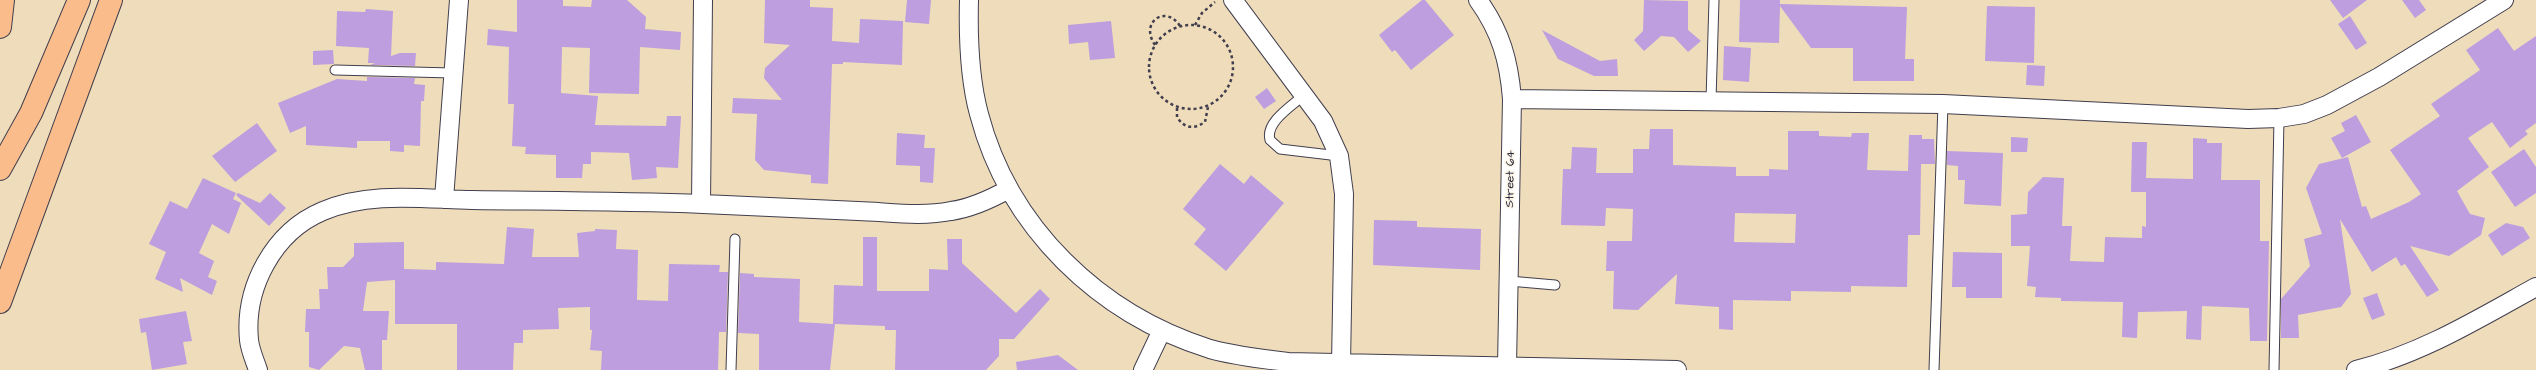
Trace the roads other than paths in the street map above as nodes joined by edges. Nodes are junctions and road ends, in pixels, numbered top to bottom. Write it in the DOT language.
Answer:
graph roads {
  1 [pos="3,0"];
  2 [pos="79,0"];
  3 [pos="110,0"];
  4 [pos="459,0"];
  5 [pos="703,0"];
  6 [pos="969,0"];
  7 [pos="1233,0"];
  8 [pos="1478,0"];
  9 [pos="1714,0"];
  10 [pos="2504,0"];
  11 [pos="0,27"];
  12 [pos="335,70"];
  13 [pos="452,73"];
  14 [pos="1304,95"];
  15 [pos="1512,99"];
  16 [pos="1712,100"];
  17 [pos="1943,104"];
  18 [pos="2279,118"];
  19 [pos="1339,156"];
  20 [pos="0,169"];
  21 [pos="1009,189"];
  22 [pos="444,199"];
  23 [pos="701,204"];
  24 [pos="735,239"];
  25 [pos="1508,281"];
  26 [pos="1555,285"];
  27 [pos="2536,287"];
  28 [pos="0,302"];
  29 [pos="1162,330"];
  30 [pos="1341,364"];
  31 [pos="1289,366"];
  32 [pos="1507,366"];
  33 [pos="2367,369"];
  34 [pos="258,370"];
  35 [pos="731,370"];
  36 [pos="1143,370"];
  37 [pos="1677,370"];
  38 [pos="1934,370"];
  39 [pos="2274,370"];
  1 -- 11 [label="highway"];
  2 -- 20 [label="highway"];
  3 -- 28 [label="highway"];
  4 -- 13 [label="street"];
  5 -- 23 [label="street"];
  6 -- 21 [label="street"];
  7 -- 14 [label="street"];
  8 -- 15 [label="street, Street 64"];
  9 -- 16 [label="lane"];
  10 -- 18 [label="street"];
  12 -- 13 [label="lane"];
  13 -- 22 [label="street"];
  14 -- 19 [label="street"];
  14 -- 19 [label="lane"];
  15 -- 16 [label="street"];
  15 -- 25 [label="street, Street 64"];
  16 -- 17 [label="street"];
  17 -- 18 [label="street"];
  17 -- 38 [label="lane"];
  18 -- 39 [label="lane"];
  19 -- 30 [label="street"];
  21 -- 23 [label="street"];
  21 -- 29 [label="street"];
  22 -- 23 [label="street"];
  22 -- 34 [label="street"];
  24 -- 35 [label="lane"];
  25 -- 26 [label="lane"];
  25 -- 32 [label="street, Street 64"];
  27 -- 33 [label="street"];
  29 -- 31 [label="street"];
  29 -- 36 [label="street"];
  30 -- 31 [label="street"];
  30 -- 32 [label="street"];
  32 -- 37 [label="street"];
}
